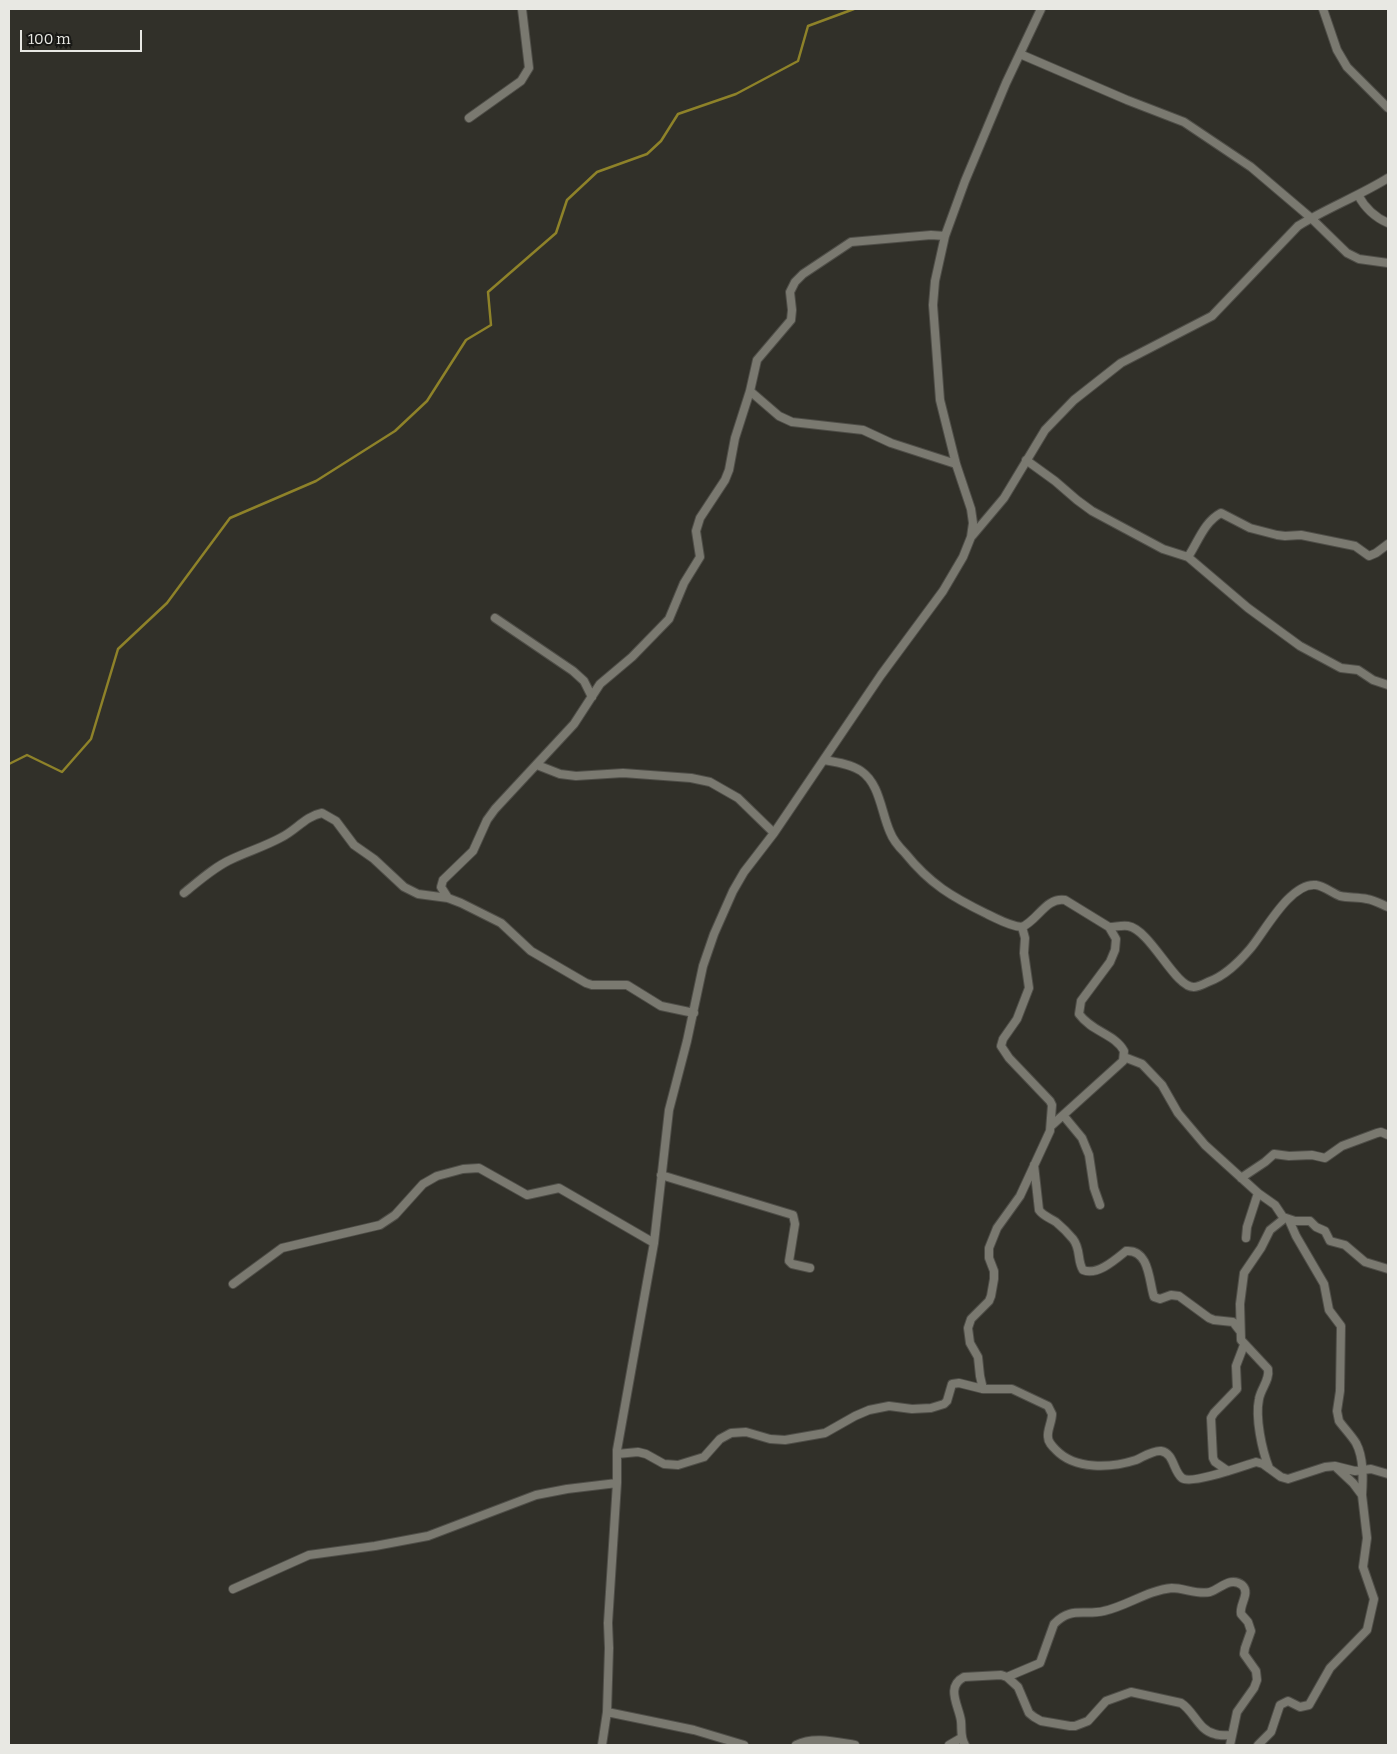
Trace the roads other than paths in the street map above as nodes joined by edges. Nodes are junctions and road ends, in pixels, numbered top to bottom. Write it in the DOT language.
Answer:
graph roads {
  1 [pos="522,9"];
  2 [pos="1041,9"];
  3 [pos="1323,9"];
  4 [pos="1020,54"];
  5 [pos="1388,108"];
  6 [pos="469,118"];
  7 [pos="1388,178"];
  8 [pos="1358,195"];
  9 [pos="1311,218"];
  10 [pos="1388,223"];
  11 [pos="945,236"];
  12 [pos="1388,263"];
  13 [pos="750,391"];
  14 [pos="1026,460"];
  15 [pos="956,464"];
  16 [pos="971,537"];
  17 [pos="1388,544"];
  18 [pos="1188,557"];
  19 [pos="495,618"];
  20 [pos="1388,685"];
  21 [pos="592,697"];
  22 [pos="824,760"];
  23 [pos="537,765"];
  24 [pos="774,833"];
  25 [pos="184,893"];
  26 [pos="448,898"];
  27 [pos="1388,907"];
  28 [pos="1022,927"];
  29 [pos="1109,927"];
  30 [pos="694,1013"];
  31 [pos="1124,1057"];
  32 [pos="1063,1115"];
  33 [pos="1051,1126"];
  34 [pos="1388,1135"];
  35 [pos="1034,1165"];
  36 [pos="661,1175"];
  37 [pos="1241,1178"];
  38 [pos="1258,1193"];
  39 [pos="1100,1205"];
  40 [pos="1287,1219"];
  41 [pos="1246,1238"];
  42 [pos="654,1243"];
  43 [pos="810,1268"];
  44 [pos="1388,1269"];
  45 [pos="233,1284"];
  46 [pos="1240,1331"];
  47 [pos="1244,1345"];
  48 [pos="983,1389"];
  49 [pos="617,1454"];
  50 [pos="1335,1466"];
  51 [pos="1268,1468"];
  52 [pos="1362,1470"];
  53 [pos="1228,1471"];
  54 [pos="1388,1474"];
  55 [pos="617,1483"];
  56 [pos="1362,1495"];
  57 [pos="233,1589"];
  58 [pos="1007,1677"];
  59 [pos="607,1712"];
  60 [pos="1232,1735"];
  61 [pos="963,1742"];
  62 [pos="602,1745"];
  63 [pos="744,1745"];
  64 [pos="796,1745"];
  65 [pos="855,1745"];
  66 [pos="949,1745"];
  67 [pos="1230,1745"];
  68 [pos="1258,1745"];
  1 -- 6 [label="street"];
  2 -- 4 [label="street"];
  3 -- 5 [label="street"];
  4 -- 9 [label="street"];
  4 -- 11 [label="street"];
  7 -- 8 [label="street"];
  8 -- 9 [label="street"];
  8 -- 10 [label="street"];
  9 -- 12 [label="street"];
  9 -- 14 [label="street"];
  11 -- 13 [label="street"];
  11 -- 15 [label="street"];
  13 -- 15 [label="street"];
  13 -- 21 [label="street"];
  14 -- 16 [label="street"];
  14 -- 18 [label="street"];
  15 -- 16 [label="street"];
  16 -- 22 [label="street"];
  17 -- 18 [label="street"];
  18 -- 20 [label="street"];
  19 -- 21 [label="street"];
  21 -- 23 [label="street"];
  22 -- 24 [label="street"];
  22 -- 28 [label="street"];
  23 -- 24 [label="street"];
  23 -- 26 [label="street"];
  24 -- 30 [label="street"];
  25 -- 26 [label="street"];
  26 -- 30 [label="street"];
  27 -- 29 [label="street"];
  28 -- 29 [label="street"];
  28 -- 33 [label="street"];
  29 -- 31 [label="street"];
  30 -- 36 [label="street"];
  31 -- 32 [label="street"];
  31 -- 37 [label="street"];
  32 -- 33 [label="street"];
  32 -- 39 [label="street"];
  33 -- 35 [label="street"];
  34 -- 37 [label="street"];
  35 -- 46 [label="street"];
  35 -- 48 [label="street"];
  36 -- 42 [label="street"];
  36 -- 43 [label="street"];
  37 -- 38 [label="street"];
  38 -- 40 [label="street"];
  38 -- 41 [label="street"];
  40 -- 44 [label="street"];
  40 -- 46 [label="street"];
  40 -- 52 [label="street"];
  42 -- 45 [label="street"];
  42 -- 49 [label="street"];
  46 -- 47 [label="street"];
  47 -- 51 [label="street"];
  47 -- 53 [label="street"];
  48 -- 49 [label="street"];
  48 -- 53 [label="street"];
  49 -- 55 [label="street"];
  50 -- 51 [label="street"];
  50 -- 52 [label="street"];
  50 -- 56 [label="street"];
  51 -- 53 [label="street"];
  52 -- 54 [label="street"];
  52 -- 56 [label="street"];
  55 -- 57 [label="street"];
  55 -- 59 [label="street"];
  56 -- 68 [label="street"];
  58 -- 60 [label="street"];
  58 -- 60 [label="street"];
  58 -- 61 [label="street"];
  59 -- 62 [label="street"];
  59 -- 63 [label="street"];
  60 -- 67 [label="street"];
  61 -- 66 [label="street"];
  64 -- 65 [label="street"];
}
